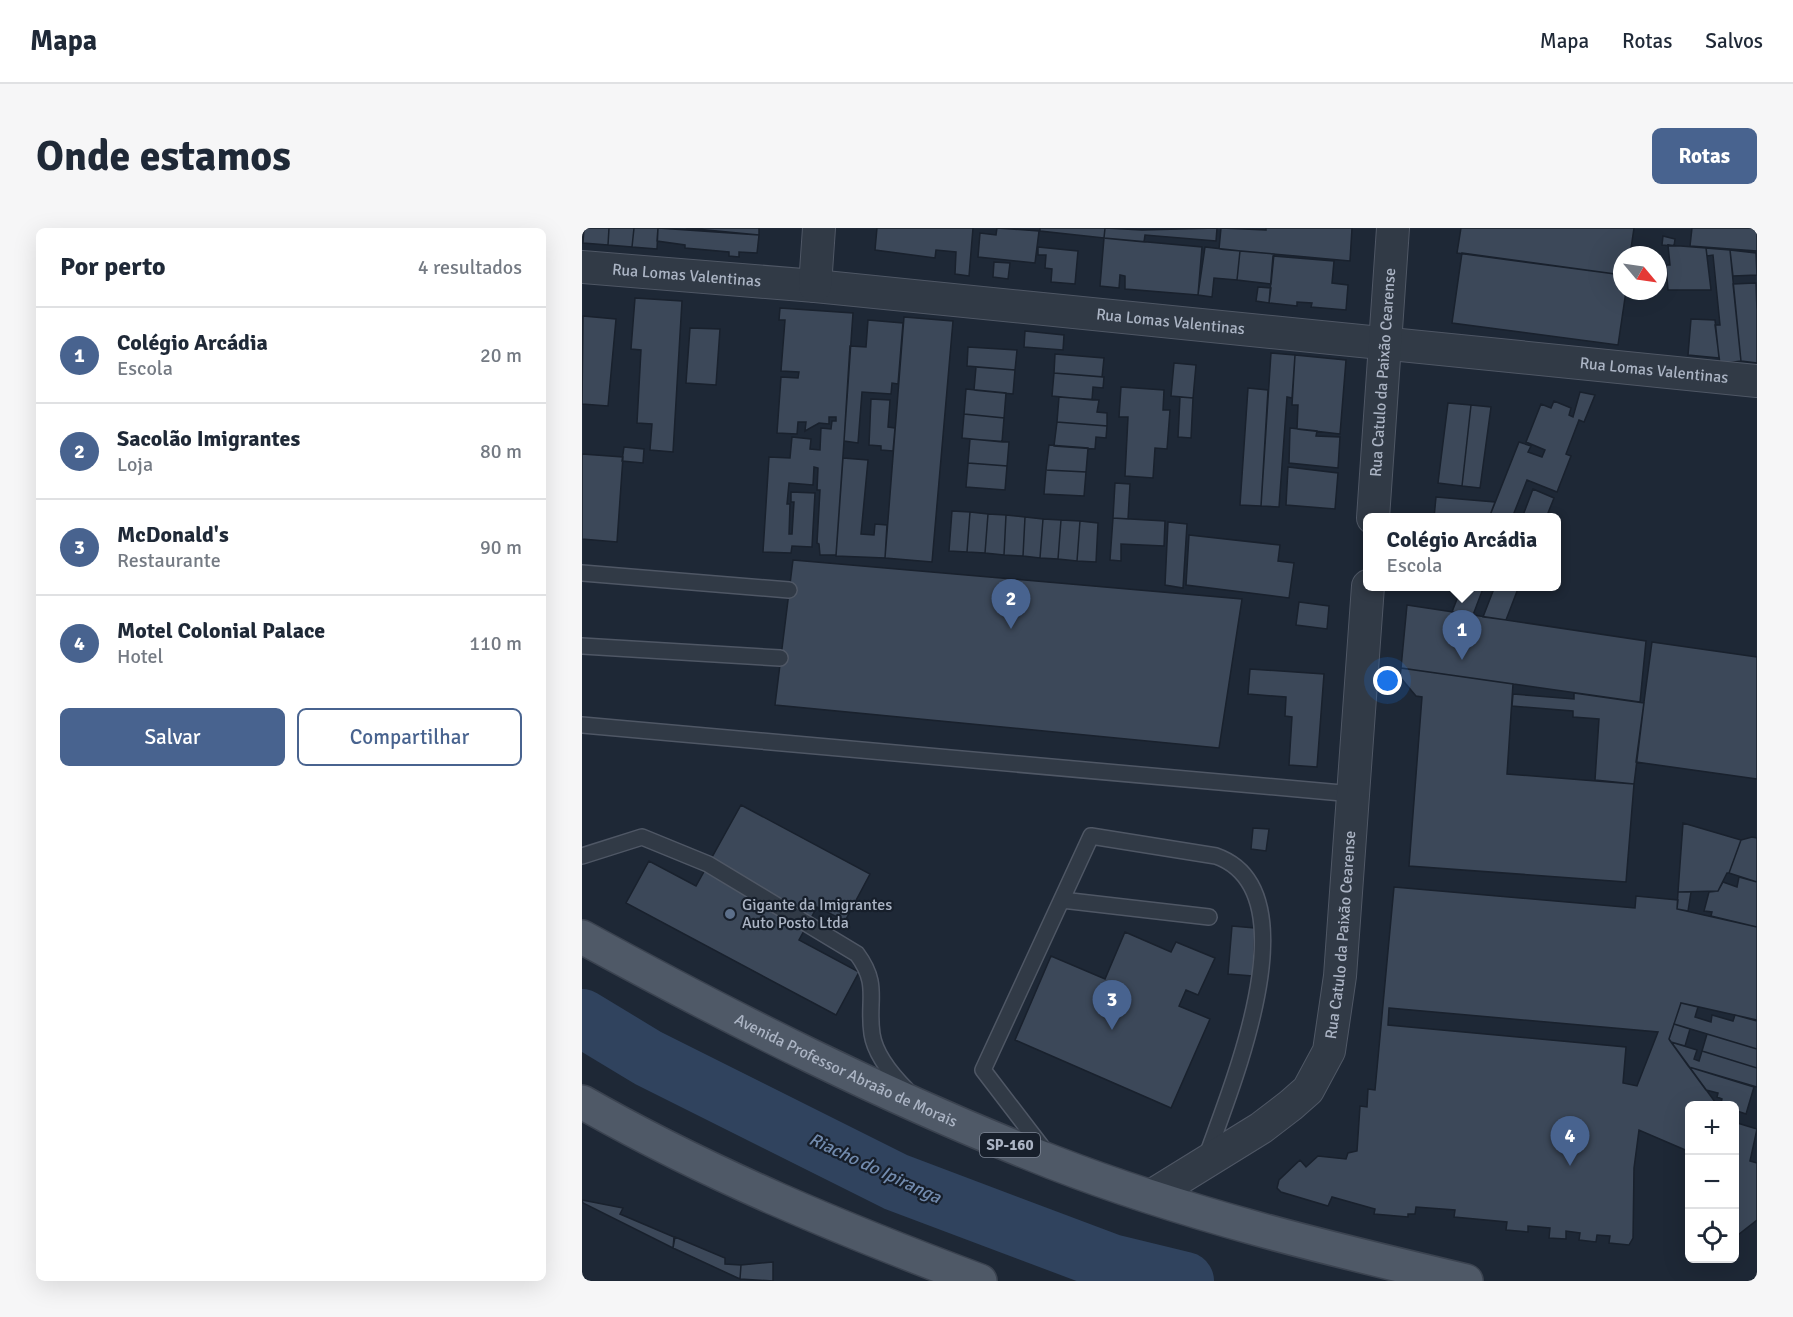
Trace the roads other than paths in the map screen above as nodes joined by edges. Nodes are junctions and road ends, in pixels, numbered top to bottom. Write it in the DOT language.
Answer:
graph roads {
  1 [pos="819,228"];
  2 [pos="1393,228"];
  3 [pos="582,267"];
  4 [pos="815,286"];
  5 [pos="1385,343"];
  6 [pos="1757,381"];
  7 [pos="1373,513"];
  8 [pos="582,573"];
  9 [pos="789,590"];
  10 [pos="1368,591"];
  11 [pos="582,646"];
  12 [pos="780,658"];
  13 [pos="582,725"];
  14 [pos="1353,794"];
  15 [pos="582,856"];
  16 [pos="1062,900"];
  17 [pos="1209,917"];
  18 [pos="582,937"];
  19 [pos="582,1102"];
  20 [pos="930,1112"];
  21 [pos="1054,1163"];
  22 [pos="1204,1165"];
  23 [pos="1151,1196"];
  24 [pos="980,1281"];
  25 [pos="1466,1281"];
  1 -- 4 [label="street"];
  2 -- 5 [label="street, Rua Catulo da Paixão Cearense"];
  3 -- 4 [label="street, Rua Lomas Valentinas"];
  4 -- 5 [label="street, Rua Lomas Valentinas"];
  5 -- 6 [label="street, Rua Lomas Valentinas"];
  5 -- 7 [label="street, Rua Catulo da Paixão Cearense"];
  8 -- 9 [label="lane"];
  10 -- 14 [label="street, Rua Catulo da Paixão Cearense"];
  11 -- 12 [label="lane"];
  13 -- 14 [label="lane"];
  14 -- 22 [label="street, Rua Catulo da Paixão Cearense"];
  15 -- 20 [label="lane"];
  16 -- 17 [label="lane"];
  16 -- 21 [label="lane"];
  16 -- 22 [label="lane"];
  18 -- 20 [label="main road, Avenida Professor Abraão de Morais / SP-160"];
  19 -- 24 [label="main road"];
  20 -- 21 [label="main road, Avenida Professor Abraão de Morais / SP-160"];
  21 -- 23 [label="main road, Avenida Professor Abraão de Morais / SP-160"];
  22 -- 23 [label="street, Rua Catulo da Paixão Cearense"];
  23 -- 25 [label="main road, Avenida Professor Abraão de Morais / SP-160"];
}
